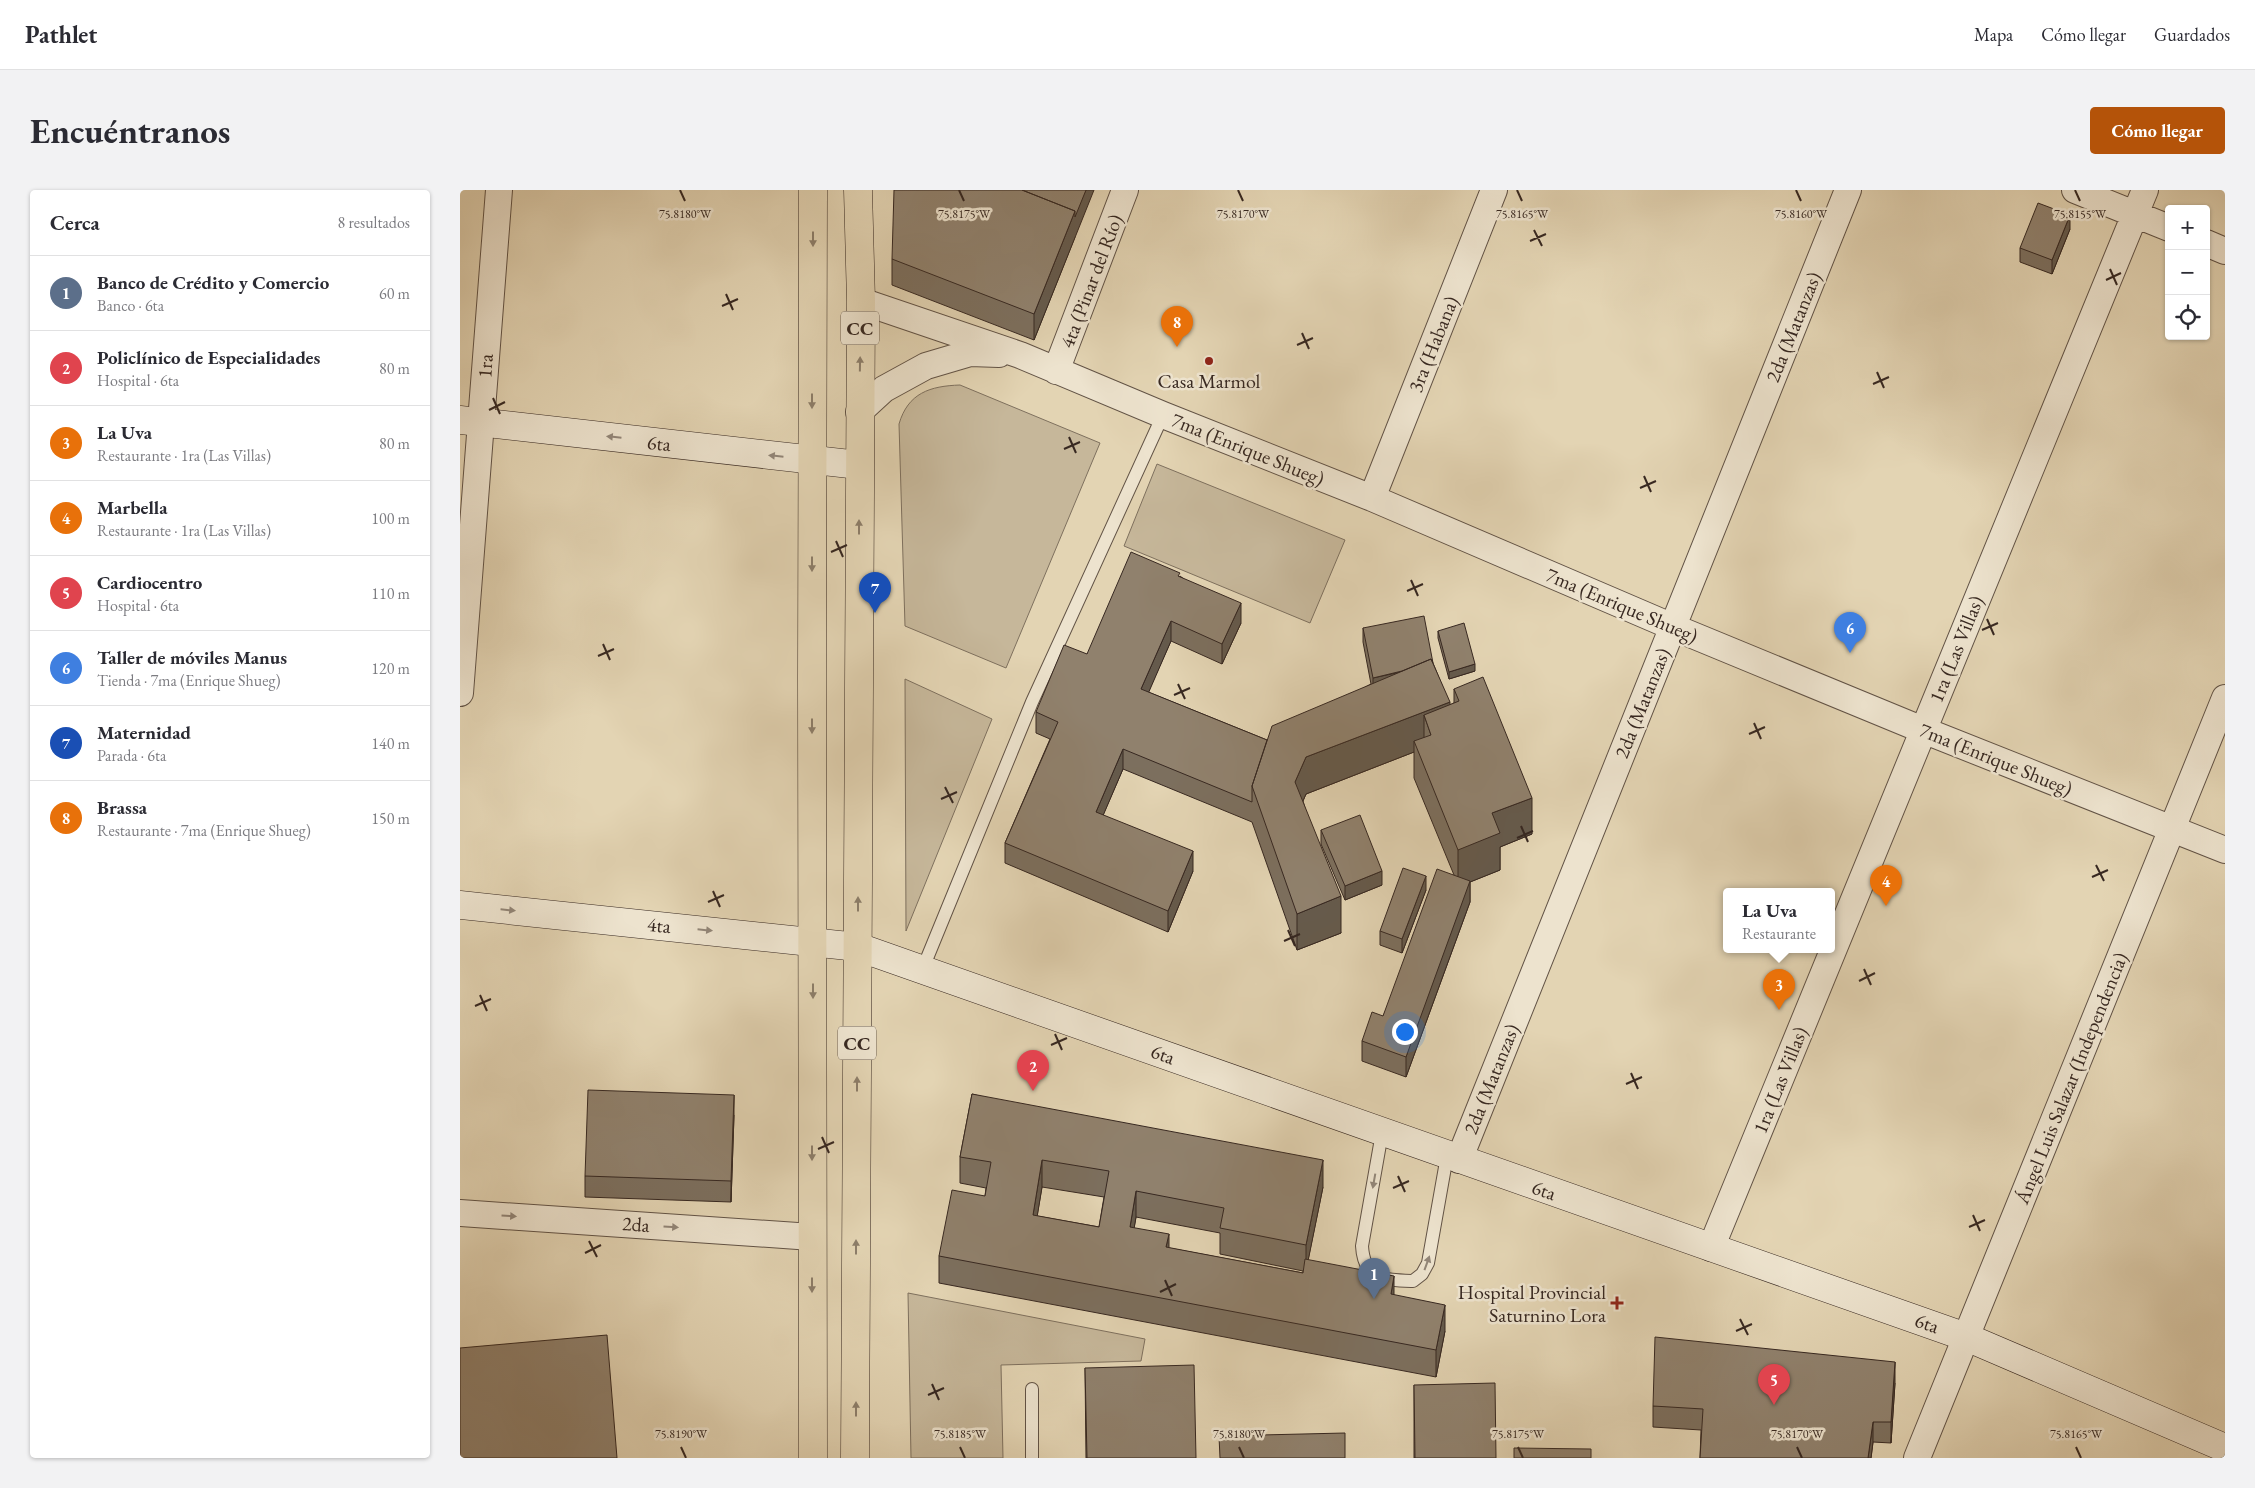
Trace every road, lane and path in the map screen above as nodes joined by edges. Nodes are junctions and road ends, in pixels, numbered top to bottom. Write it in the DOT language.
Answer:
graph roads {
  1 [pos="499,190"];
  2 [pos="814,190"];
  3 [pos="858,190"];
  4 [pos="1125,190"];
  5 [pos="1494,190"];
  6 [pos="1848,190"];
  7 [pos="2075,190"];
  8 [pos="2145,190"];
  9 [pos="2135,214"];
  10 [pos="2165,226"];
  11 [pos="2210,245"];
  12 [pos="2225,251"];
  13 [pos="861,301"];
  14 [pos="1020,355"];
  15 [pos="1056,371"];
  16 [pos="859,412"];
  17 [pos="1163,415"];
  18 [pos="471,421"];
  19 [pos="812,459"];
  20 [pos="859,465"];
  21 [pos="1372,498"];
  22 [pos="1673,627"];
  23 [pos="460,692"];
  24 [pos="2225,698"];
  25 [pos="1923,730"];
  26 [pos="2172,828"];
  27 [pos="2225,850"];
  28 [pos="460,905"];
  29 [pos="813,942"];
  30 [pos="1835,945"];
  31 [pos="858,947"];
  32 [pos="1832,953"];
  33 [pos="923,968"];
  34 [pos="1382,1133"];
  35 [pos="1453,1158"];
  36 [pos="460,1212"];
  37 [pos="812,1237"];
  38 [pos="1711,1248"];
  39 [pos="1966,1337"];
  40 [pos="1032,1389"];
  41 [pos="2225,1448"];
  42 [pos="813,1458"];
  43 [pos="856,1458"];
  44 [pos="1032,1458"];
  45 [pos="1917,1458"];
  1 -- 18 [label="street, 1ra"];
  2 -- 19 [label="main road, CC, one-way"];
  3 -- 13 [label="main road, CC"];
  4 -- 15 [label="street, 4ta (Pinar del Río)"];
  5 -- 21 [label="street, 3ra (Habana)"];
  6 -- 22 [label="street, 2da (Matanzas)"];
  7 -- 9 [label="street"];
  8 -- 9 [label="street, 1ra (Las Villas)"];
  9 -- 10 [label="street"];
  9 -- 25 [label="street, 1ra (Las Villas)"];
  11 -- 12 [label="street"];
  13 -- 14 [label="street, 7ma (Enrique Shueg)"];
  16 -- 13 [label="main road, CC, one-way"];
  14 -- 15 [label="street, 7ma (Enrique Shueg)"];
  14 -- 16 [label="street, 7ma (Enrique Shueg)"];
  15 -- 17 [label="street, 7ma (Enrique Shueg)"];
  16 -- 20 [label="main road, CC"];
  17 -- 21 [label="street, 7ma (Enrique Shueg)"];
  17 -- 33 [label="lane"];
  19 -- 18 [label="street, 6ta, one-way"];
  18 -- 23 [label="street, 1ra"];
  19 -- 20 [label="street, 6ta"];
  19 -- 29 [label="main road, CC, one-way"];
  31 -- 20 [label="main road, CC, one-way"];
  21 -- 22 [label="street, 7ma (Enrique Shueg)"];
  22 -- 25 [label="street, 7ma (Enrique Shueg)"];
  22 -- 35 [label="street, 2da (Matanzas)"];
  24 -- 26 [label="street, Ángel Luis Salazar (Independencia)"];
  25 -- 26 [label="street, 7ma (Enrique Shueg)"];
  25 -- 30 [label="street, 1ra (Las Villas)"];
  26 -- 27 [label="street, 7ma (Enrique Shueg)"];
  26 -- 39 [label="street, Ángel Luis Salazar (Independencia)"];
  28 -- 29 [label="street, 4ta, one-way"];
  29 -- 31 [label="street, 4ta"];
  29 -- 37 [label="main road, CC, one-way"];
  31 -- 33 [label="street, 6ta"];
  43 -- 31 [label="main road, CC, one-way"];
  32 -- 38 [label="street, 1ra (Las Villas)"];
  33 -- 34 [label="street, 6ta"];
  34 -- 35 [label="street, 6ta"];
  34 -- 35 [label="lane, one-way"];
  35 -- 38 [label="street, 6ta"];
  36 -- 37 [label="street, 2da, one-way"];
  37 -- 42 [label="main road, CC, one-way"];
  38 -- 39 [label="street, 6ta"];
  39 -- 41 [label="street, 6ta"];
  39 -- 45 [label="street, Ángel Luis Salazar (Independencia)"];
  40 -- 44 [label="lane"];
}
